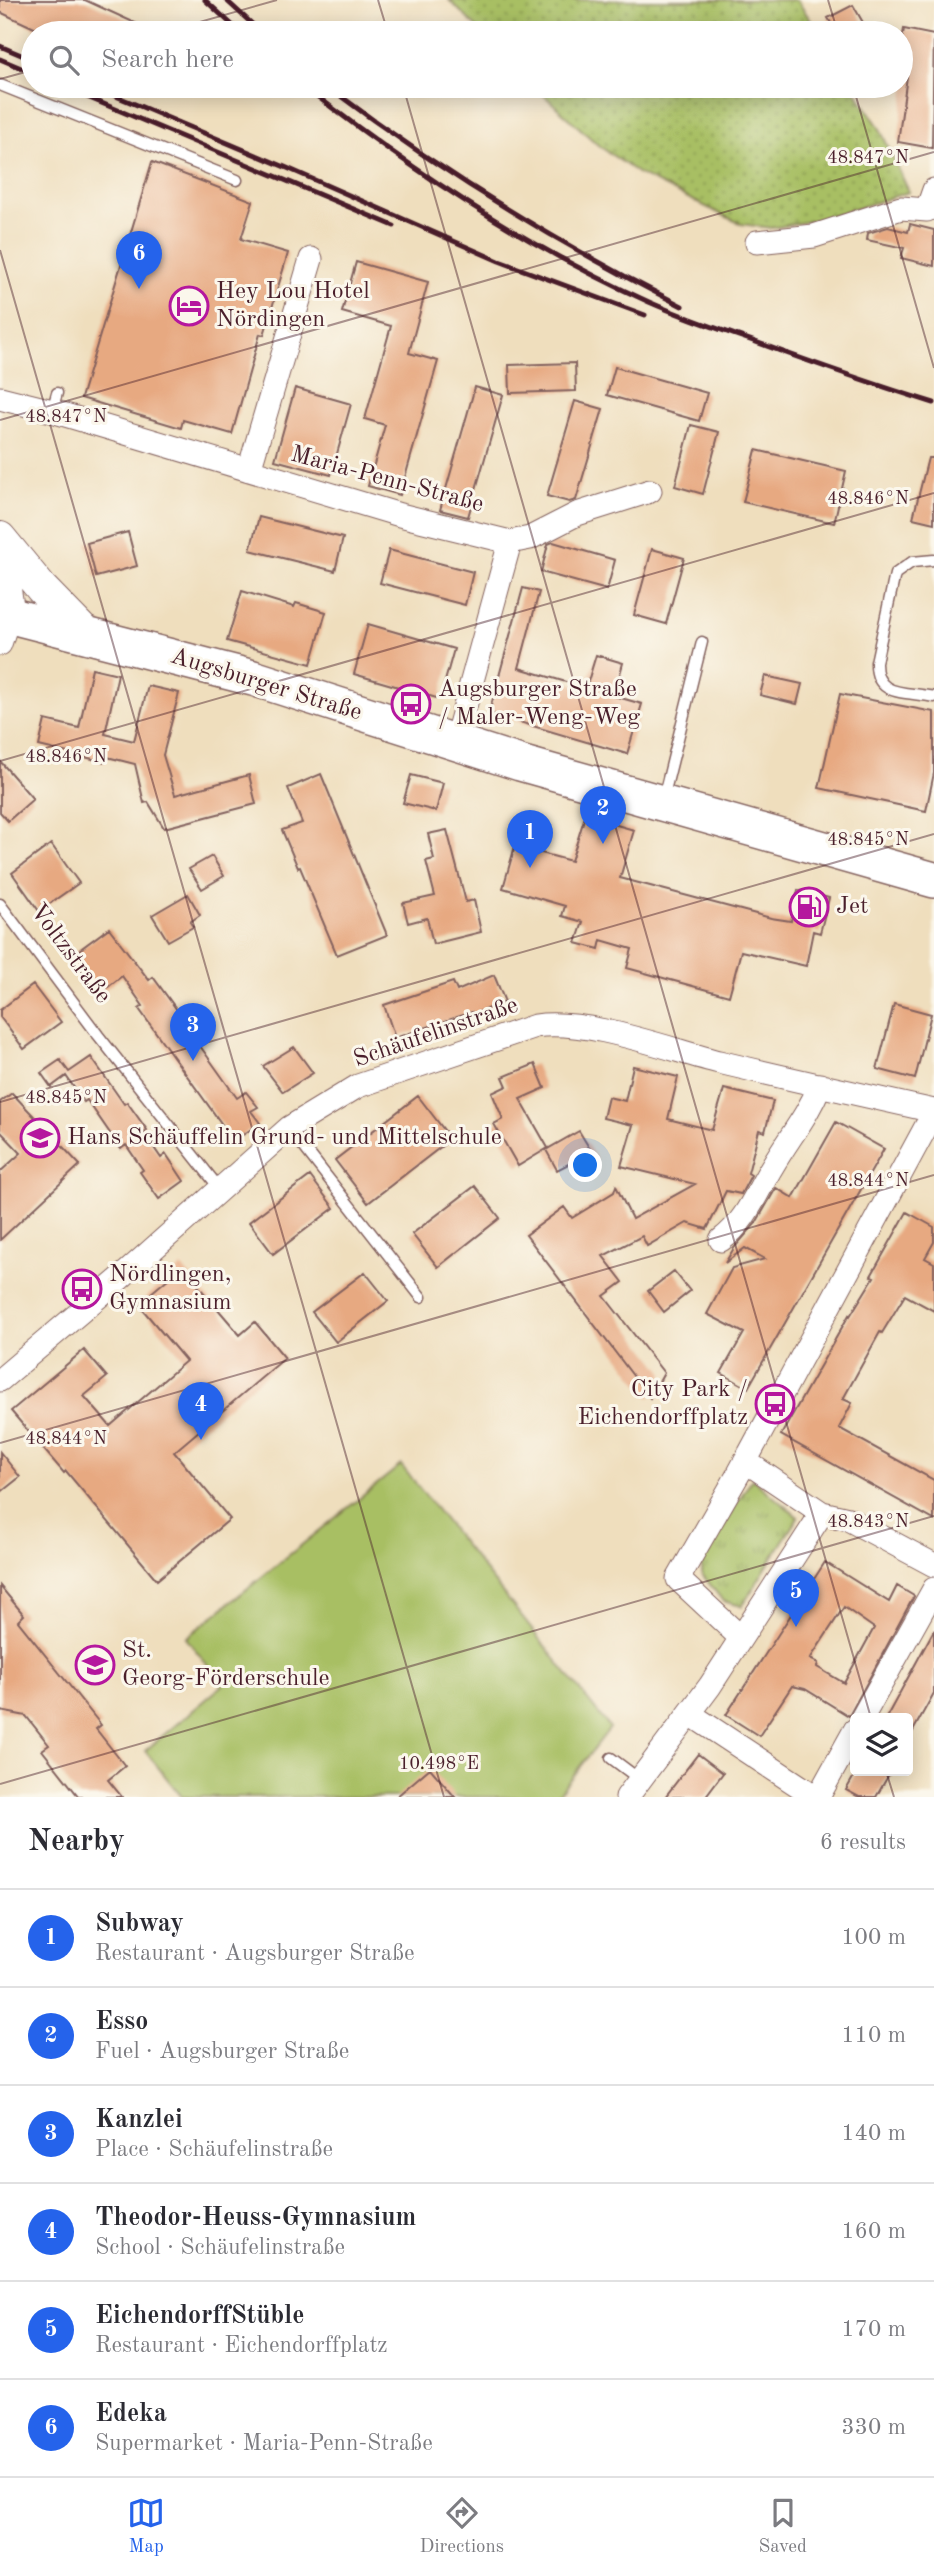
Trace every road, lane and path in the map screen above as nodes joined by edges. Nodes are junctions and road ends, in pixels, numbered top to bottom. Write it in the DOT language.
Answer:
graph roads {
  1 [pos="0,85"];
  2 [pos="21,93"];
  3 [pos="32,98"];
  4 [pos="237,180"];
  5 [pos="932,204"];
  6 [pos="757,242"];
  7 [pos="311,259"];
  8 [pos="0,398"];
  9 [pos="47,404"];
  10 [pos="0,416"];
  11 [pos="250,470"];
  12 [pos="650,491"];
  13 [pos="0,538"];
  14 [pos="510,542"];
  15 [pos="0,557"];
  16 [pos="934,560"];
  17 [pos="3,625"];
  18 [pos="87,635"];
  19 [pos="702,642"];
  20 [pos="934,697"];
  21 [pos="455,743"];
  22 [pos="662,804"];
  23 [pos="934,880"];
  24 [pos="0,904"];
  25 [pos="820,1085"];
  26 [pos="934,1112"];
  27 [pos="289,1128"];
  28 [pos="220,1189"];
  29 [pos="721,1240"];
  30 [pos="421,1297"];
  31 [pos="0,1380"];
  32 [pos="748,1454"];
  33 [pos="822,1513"];
  34 [pos="934,1565"];
  35 [pos="934,1589"];
  36 [pos="740,1637"];
  37 [pos="865,1713"];
  38 [pos="690,1714"];
  39 [pos="850,1739"];
  40 [pos="611,1758"];
  41 [pos="633,1788"];
  42 [pos="817,1797"];
  1 -- 2 [label="lane"];
  3 -- 4 [label="lane"];
  5 -- 6 [label="street"];
  7 -- 11 [label="street, Maria-Penn-Straße"];
  8 -- 9 [label="street, Maria-Penn-Straße"];
  9 -- 10 [label="street"];
  9 -- 11 [label="street, Maria-Penn-Straße"];
  11 -- 14 [label="street, Maria-Penn-Straße"];
  12 -- 14 [label="street"];
  13 -- 18 [label="main road"];
  14 -- 21 [label="street"];
  15 -- 17 [label="main road"];
  16 -- 20 [label="lane"];
  17 -- 18 [label="main road, Augsburger Straße"];
  18 -- 21 [label="main road, Augsburger Straße"];
  19 -- 22 [label="lane"];
  21 -- 22 [label="main road, Augsburger Straße"];
  22 -- 23 [label="main road, Augsburger Straße"];
  24 -- 28 [label="lane, Voltzstraße"];
  25 -- 26 [label="street, Schäufelinstraße"];
  25 -- 27 [label="street, Schäufelinstraße"];
  25 -- 29 [label="street"];
  26 -- 32 [label="street"];
  27 -- 28 [label="street, Schäufelinstraße"];
  27 -- 30 [label="lane"];
  28 -- 31 [label="street, Schäufelinstraße"];
  32 -- 33 [label="street"];
  32 -- 36 [label="street"];
  33 -- 34 [label="street"];
  33 -- 36 [label="street"];
  35 -- 37 [label="street"];
  36 -- 38 [label="street"];
  38 -- 41 [label="street"];
  38 -- 42 [label="street"];
  39 -- 42 [label="street"];
  40 -- 41 [label="lane"];
}
